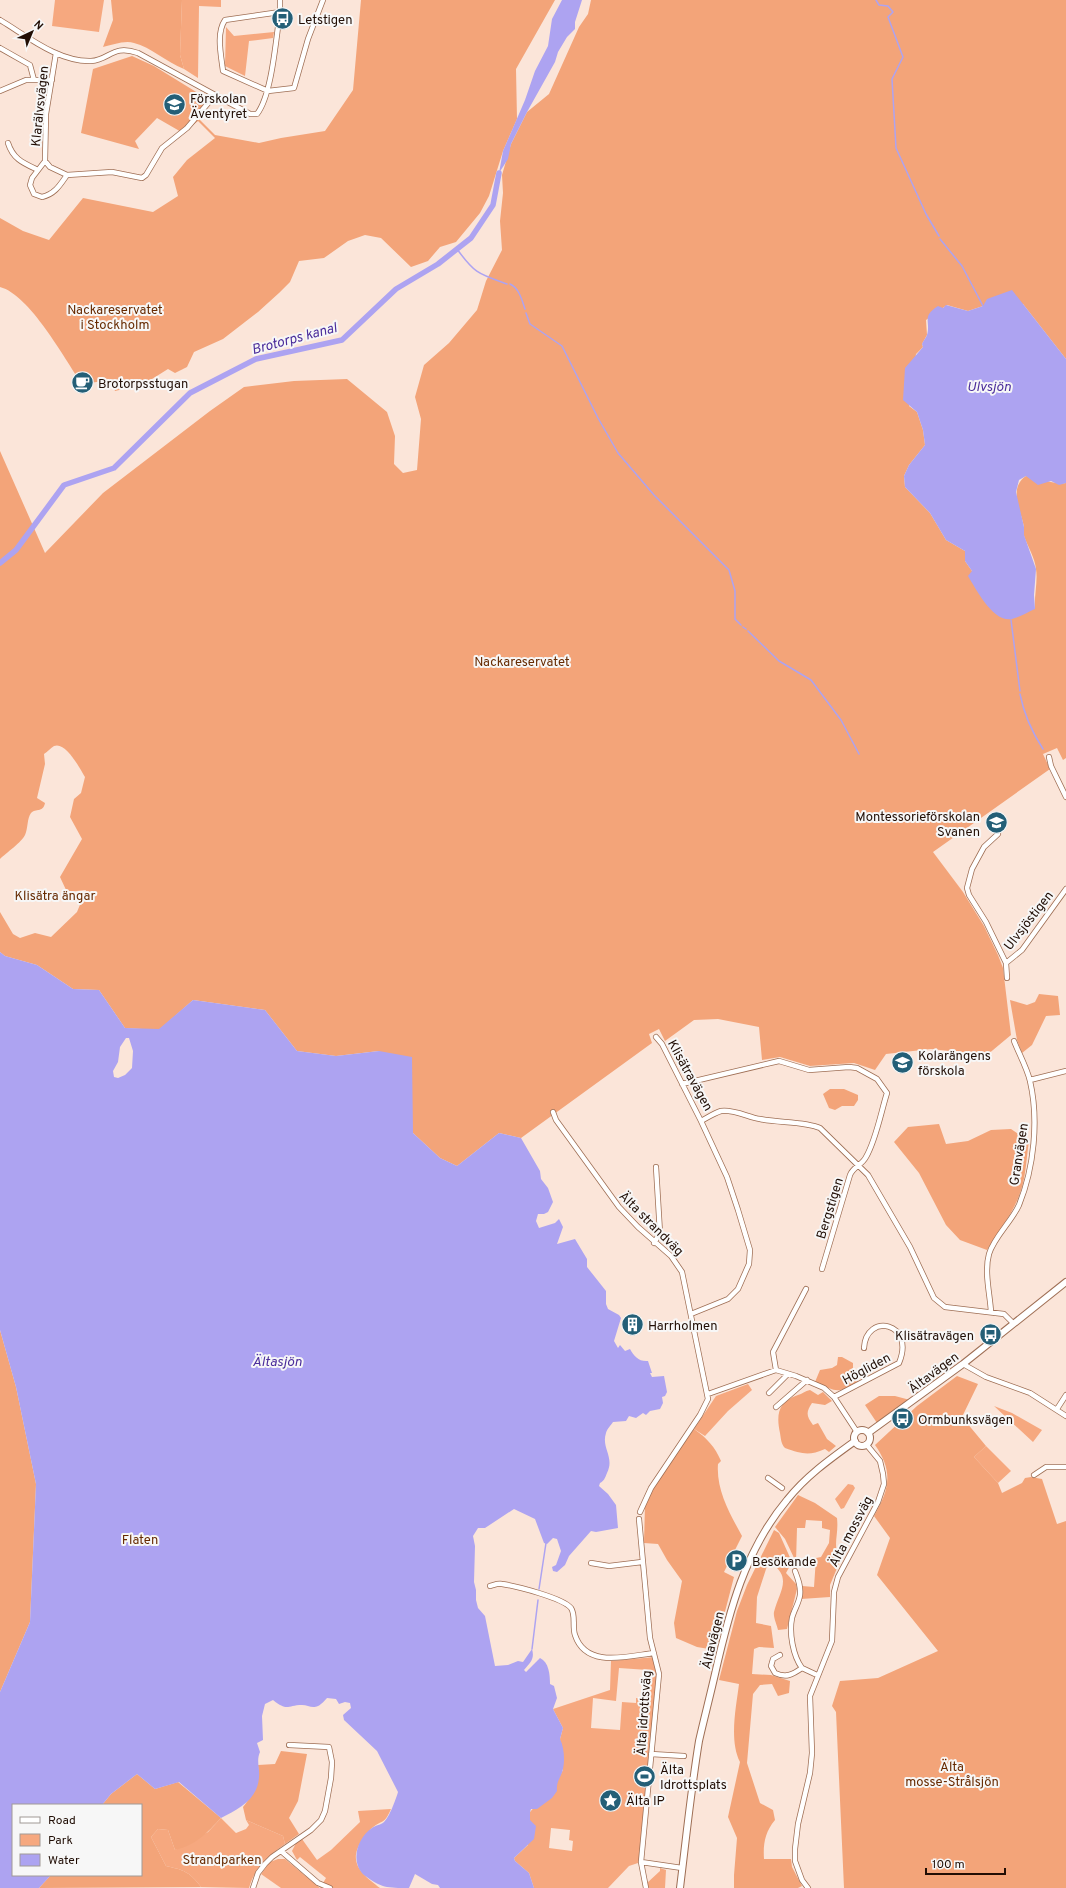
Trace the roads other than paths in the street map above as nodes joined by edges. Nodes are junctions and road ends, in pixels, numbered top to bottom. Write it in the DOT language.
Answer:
graph roads {
  1 [pos="280,0"];
  2 [pos="323,0"];
  3 [pos="280,12"];
  4 [pos="0,20"];
  5 [pos="0,48"];
  6 [pos="56,52"];
  7 [pos="34,80"];
  8 [pos="52,80"];
  9 [pos="0,91"];
  10 [pos="268,91"];
  11 [pos="215,95"];
  12 [pos="8,143"];
  13 [pos="45,161"];
  14 [pos="38,170"];
  15 [pos="67,175"];
  16 [pos="1049,757"];
  17 [pos="1066,797"];
  18 [pos="998,834"];
  19 [pos="1066,889"];
  20 [pos="1006,963"];
  21 [pos="1007,978"];
  22 [pos="656,1037"];
  23 [pos="1014,1041"];
  24 [pos="1066,1070"];
  25 [pos="1030,1080"];
  26 [pos="682,1084"];
  27 [pos="553,1112"];
  28 [pos="701,1121"];
  29 [pos="858,1165"];
  30 [pos="656,1167"];
  31 [pos="654,1243"];
  32 [pos="822,1269"];
  33 [pos="1066,1282"];
  34 [pos="806,1290"];
  35 [pos="991,1312"];
  36 [pos="691,1314"];
  37 [pos="1013,1323"];
  38 [pos="864,1348"];
  39 [pos="963,1364"];
  40 [pos="776,1370"];
  41 [pos="788,1374"];
  42 [pos="806,1380"];
  43 [pos="769,1393"];
  44 [pos="708,1394"];
  45 [pos="1066,1395"];
  46 [pos="834,1397"];
  47 [pos="776,1407"];
  48 [pos="1057,1409"];
  49 [pos="1066,1416"];
  50 [pos="857,1432"];
  51 [pos="868,1432"];
  52 [pos="856,1441"];
  53 [pos="866,1444"];
  54 [pos="1066,1466"];
  55 [pos="1034,1475"];
  56 [pos="768,1478"];
  57 [pos="782,1488"];
  58 [pos="640,1512"];
  59 [pos="639,1519"];
  60 [pos="642,1562"];
  61 [pos="591,1564"];
  62 [pos="795,1571"];
  63 [pos="490,1586"];
  64 [pos="654,1653"];
  65 [pos="780,1655"];
  66 [pos="802,1668"];
  67 [pos="817,1675"];
  68 [pos="289,1745"];
  69 [pos="651,1754"];
  70 [pos="684,1756"];
  71 [pos="281,1851"];
  72 [pos="641,1862"];
  73 [pos="682,1868"];
  74 [pos="253,1888"];
  75 [pos="330,1888"];
  76 [pos="646,1888"];
  77 [pos="680,1888"];
  78 [pos="808,1888"];
  1 -- 3 [label="street"];
  2 -- 10 [label="street"];
  3 -- 10 [label="street"];
  3 -- 10 [label="street"];
  4 -- 6 [label="street"];
  5 -- 7 [label="street"];
  6 -- 8 [label="street, Klarälvsvägen"];
  6 -- 11 [label="street"];
  7 -- 8 [label="street"];
  7 -- 9 [label="street"];
  8 -- 13 [label="street, Klarälvsvägen"];
  10 -- 11 [label="street"];
  11 -- 15 [label="street"];
  12 -- 14 [label="street, Klarälvsvägen"];
  13 -- 14 [label="street, Klarälvsvägen"];
  13 -- 15 [label="street, Klarälvsvägen"];
  14 -- 15 [label="street, Klarälvsvägen"];
  16 -- 17 [label="street"];
  18 -- 20 [label="street, Ulvsjöstigen"];
  19 -- 20 [label="street, Ulvsjöstigen"];
  20 -- 21 [label="street, Ulvsjöstigen"];
  22 -- 26 [label="street, Klisätravägen"];
  23 -- 25 [label="street, Granvägen"];
  24 -- 25 [label="street"];
  25 -- 35 [label="street, Granvägen"];
  26 -- 28 [label="street, Klisätravägen"];
  26 -- 29 [label="street, Bergstigen"];
  27 -- 31 [label="street, Älta strandväg"];
  28 -- 29 [label="street, Klisätravägen"];
  28 -- 36 [label="street"];
  29 -- 32 [label="street, Bergstigen"];
  29 -- 35 [label="street, Klisätravägen"];
  30 -- 31 [label="street"];
  31 -- 36 [label="street, Älta strandväg"];
  33 -- 37 [label="main road, Ältavägen"];
  34 -- 40 [label="street"];
  35 -- 37 [label="street, Klisätravägen"];
  36 -- 44 [label="street, Älta strandväg"];
  37 -- 39 [label="main road, Ältavägen"];
  38 -- 46 [label="street, Högliden"];
  39 -- 48 [label="street"];
  39 -- 51 [label="main road, Ältavägen"];
  40 -- 41 [label="street"];
  40 -- 44 [label="street"];
  41 -- 42 [label="street"];
  41 -- 43 [label="street"];
  42 -- 46 [label="street"];
  42 -- 47 [label="street"];
  44 -- 58 [label="street"];
  45 -- 48 [label="street"];
  46 -- 50 [label="street"];
  48 -- 49 [label="street"];
  50 -- 51 [label="main road"];
  50 -- 52 [label="main road"];
  51 -- 53 [label="main road"];
  52 -- 53 [label="main road"];
  52 -- 73 [label="main road, Ältavägen"];
  53 -- 67 [label="street, Älta mossväg"];
  54 -- 55 [label="street"];
  56 -- 57 [label="street"];
  59 -- 60 [label="street, Älta idrottsväg"];
  60 -- 61 [label="street"];
  60 -- 64 [label="street, Älta idrottsväg"];
  62 -- 66 [label="street"];
  63 -- 64 [label="street"];
  64 -- 69 [label="street, Älta idrottsväg"];
  65 -- 66 [label="street"];
  66 -- 67 [label="street"];
  67 -- 78 [label="street, Älta mossväg"];
  68 -- 71 [label="street"];
  69 -- 70 [label="street"];
  69 -- 72 [label="street, Älta idrottsväg"];
  71 -- 74 [label="street"];
  71 -- 75 [label="street"];
  72 -- 73 [label="street"];
  72 -- 76 [label="street, Älta idrottsväg"];
  73 -- 77 [label="main road, Ältavägen"];
}
